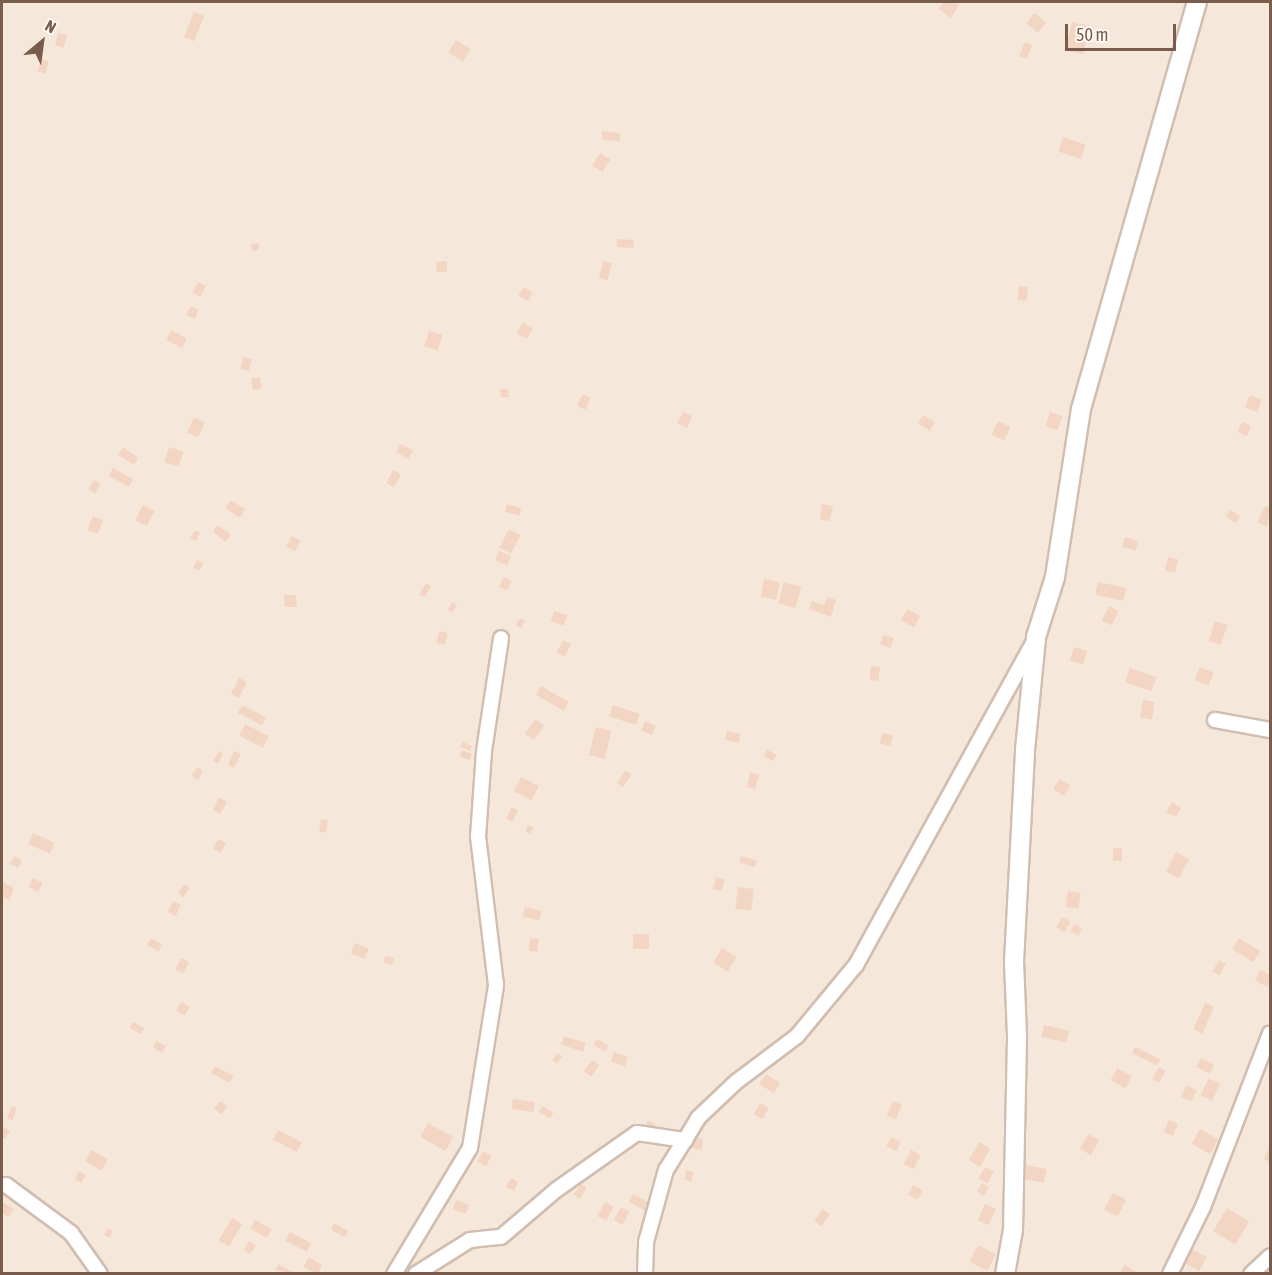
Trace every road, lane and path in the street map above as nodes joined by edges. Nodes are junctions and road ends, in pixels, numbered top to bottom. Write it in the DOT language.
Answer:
graph roads {
  1 [pos="1197,2"];
  2 [pos="1036,637"];
  3 [pos="501,638"];
  4 [pos="1215,720"];
  5 [pos="1270,730"];
  6 [pos="1270,1033"];
  7 [pos="684,1140"];
  8 [pos="6,1185"];
  9 [pos="1270,1257"];
  10 [pos="100,1274"];
  11 [pos="394,1274"];
  12 [pos="416,1274"];
  13 [pos="645,1274"];
  14 [pos="1005,1274"];
  15 [pos="1170,1274"];
  16 [pos="1251,1274"];
  1 -- 2 [label="street"];
  2 -- 7 [label="street"];
  2 -- 14 [label="street"];
  3 -- 11 [label="street"];
  4 -- 5 [label="street"];
  6 -- 15 [label="street"];
  7 -- 12 [label="street"];
  7 -- 13 [label="street"];
  8 -- 10 [label="street"];
  9 -- 16 [label="street"];
}
